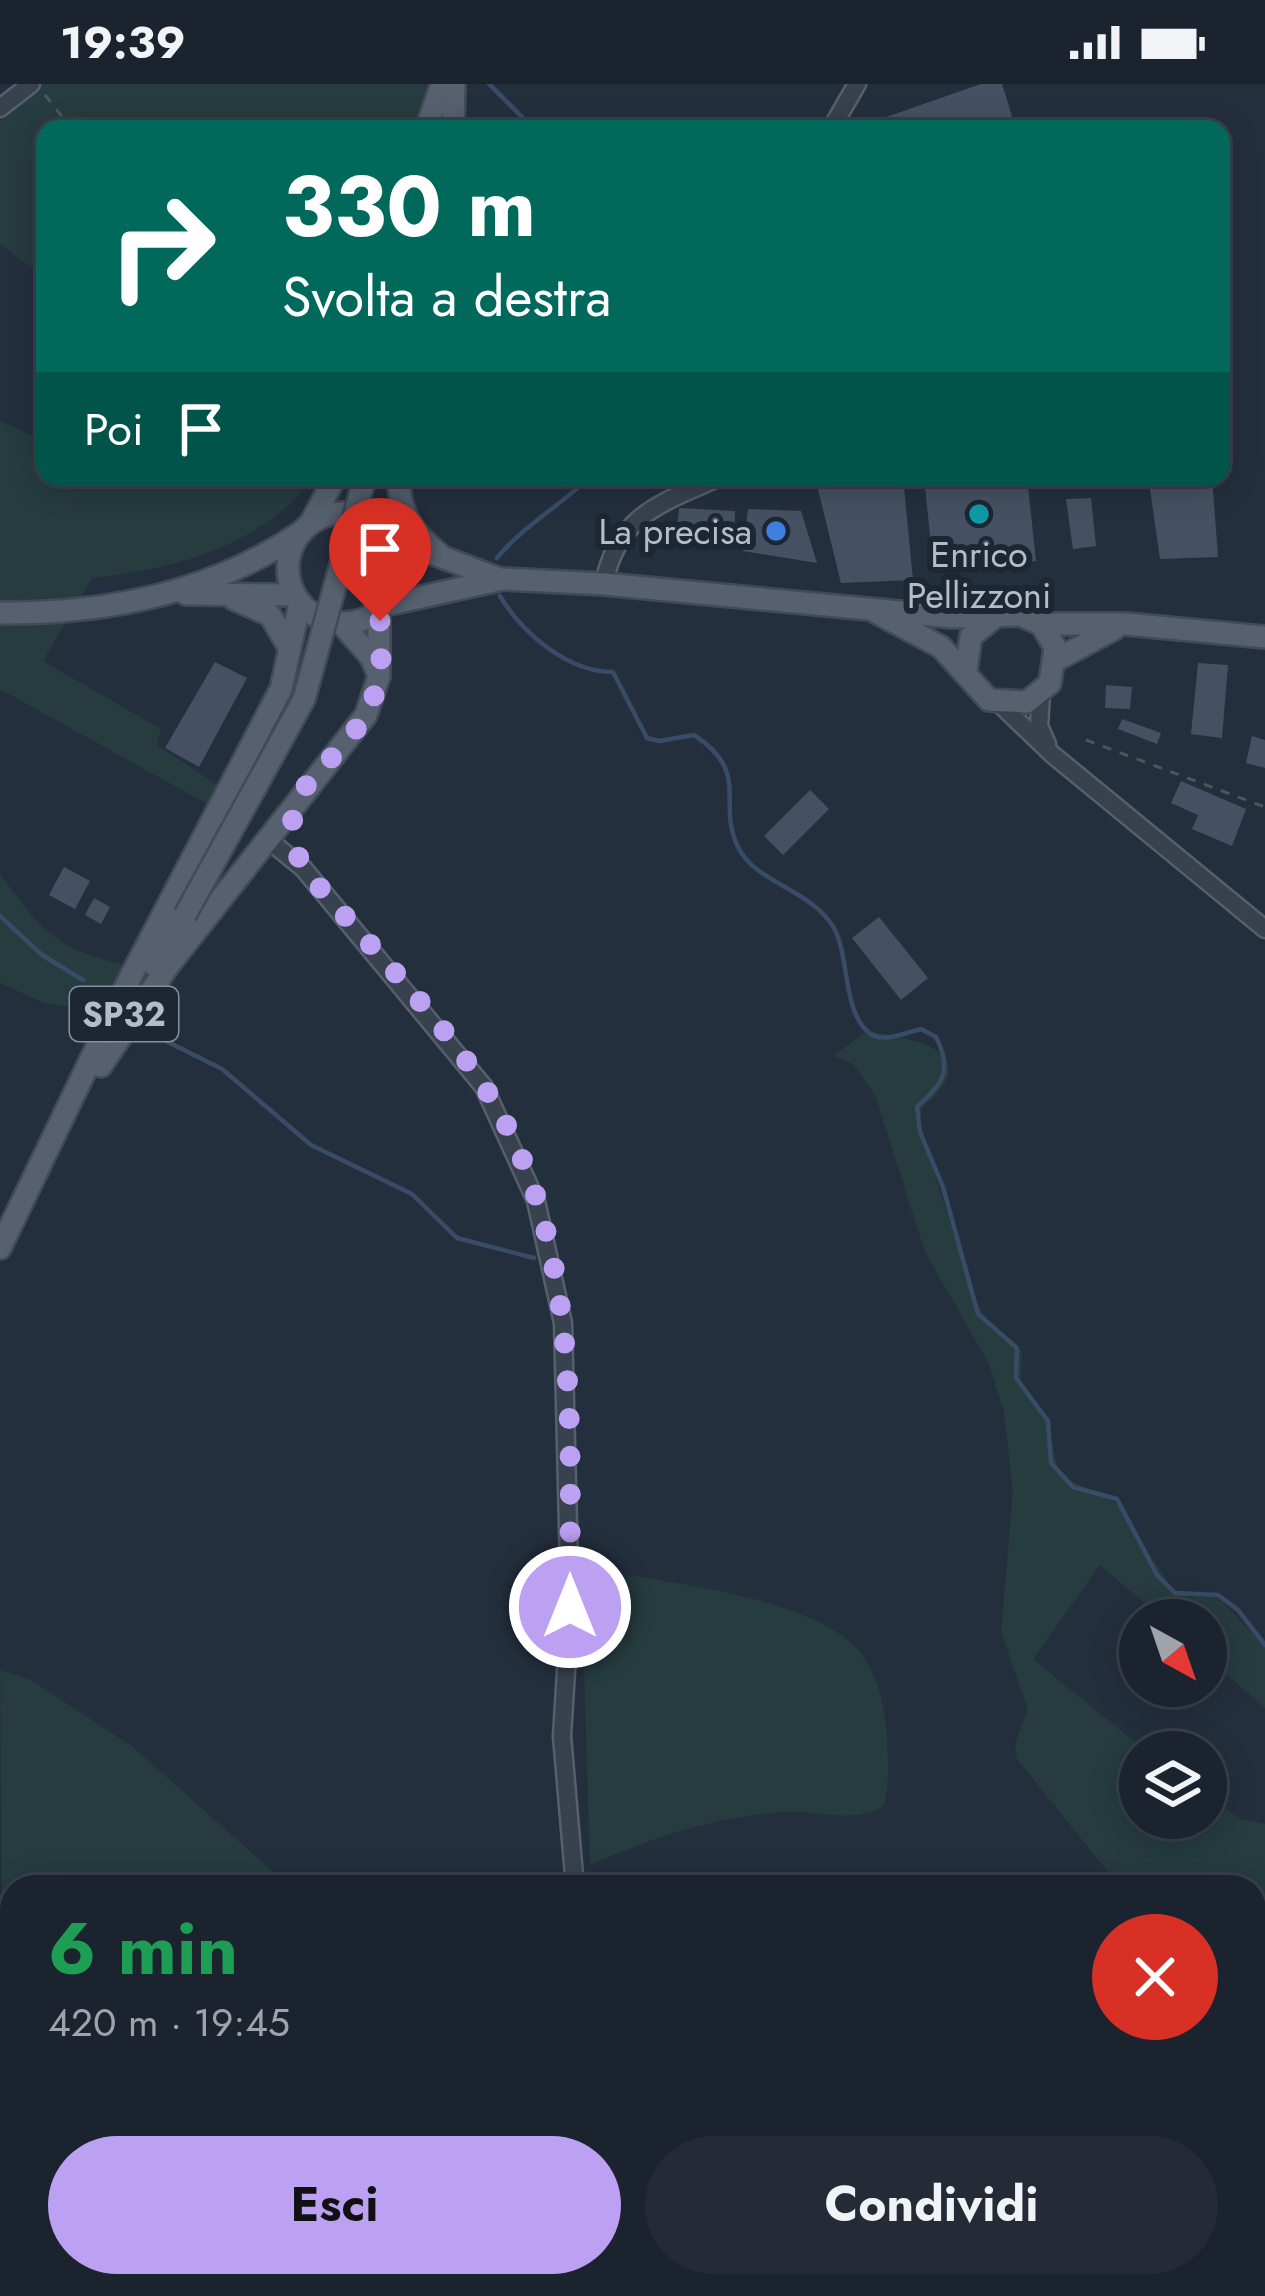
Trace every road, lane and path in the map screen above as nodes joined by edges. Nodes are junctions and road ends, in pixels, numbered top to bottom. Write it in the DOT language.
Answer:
graph roads {
  1 [pos="34,84"];
  2 [pos="448,84"];
  3 [pos="856,84"];
  4 [pos="0,108"];
  5 [pos="65,120"];
  6 [pos="431,120"];
  7 [pos="441,120"];
  8 [pos="452,120"];
  9 [pos="836,120"];
  10 [pos="330,486"];
  11 [pos="363,486"];
  12 [pos="388,486"];
  13 [pos="399,486"];
  14 [pos="699,486"];
  15 [pos="305,528"];
  16 [pos="386,533"];
  17 [pos="454,565"];
  18 [pos="503,579"];
  19 [pos="604,584"];
  20 [pos="216,593"];
  21 [pos="167,595"];
  22 [pos="297,599"];
  23 [pos="382,608"];
  24 [pos="870,609"];
  25 [pos="0,614"];
  26 [pos="996,616"];
  27 [pos="340,623"];
  28 [pos="1041,624"];
  29 [pos="1126,624"];
  30 [pos="1265,637"];
  31 [pos="290,649"];
  32 [pos="1056,660"];
  33 [pos="966,670"];
  34 [pos="379,676"];
  35 [pos="1041,694"];
  36 [pos="1000,704"];
  37 [pos="1086,740"];
  38 [pos="1053,755"];
  39 [pos="293,802"];
  40 [pos="1265,807"];
  41 [pos="266,838"];
  42 [pos="303,868"];
  43 [pos="1265,929"];
  44 [pos="67,1117"];
  45 [pos="0,1248"];
  46 [pos="573,1875"];
  1 -- 4 [label="street"];
  1 -- 5 [label="path"];
  2 -- 6 [label="main road"];
  2 -- 7 [label="main road"];
  2 -- 8 [label="main road"];
  3 -- 9 [label="street"];
  10 -- 15 [label="main road"];
  11 -- 44 [label="main road, SP32, bridge"];
  12 -- 16 [label="main road"];
  13 -- 17 [label="main road"];
  14 -- 19 [label="street"];
  15 -- 16 [label="main road"];
  15 -- 21 [label="main road"];
  15 -- 22 [label="main road"];
  16 -- 17 [label="main road"];
  16 -- 23 [label="main road"];
  17 -- 18 [label="main road"];
  18 -- 19 [label="main road"];
  18 -- 23 [label="main road"];
  19 -- 24 [label="main road"];
  20 -- 21 [label="main road"];
  20 -- 22 [label="main road"];
  20 -- 31 [label="main road"];
  21 -- 25 [label="main road"];
  22 -- 27 [label="main road"];
  22 -- 31 [label="main road"];
  23 -- 27 [label="main road"];
  23 -- 34 [label="main road"];
  24 -- 26 [label="main road"];
  24 -- 33 [label="main road"];
  26 -- 28 [label="main road"];
  26 -- 33 [label="main road"];
  27 -- 34 [label="main road"];
  28 -- 29 [label="main road"];
  28 -- 32 [label="main road"];
  29 -- 30 [label="main road"];
  29 -- 32 [label="main road"];
  31 -- 44 [label="main road"];
  32 -- 35 [label="main road"];
  33 -- 36 [label="main road"];
  34 -- 39 [label="main road"];
  35 -- 36 [label="main road"];
  35 -- 38 [label="street"];
  36 -- 38 [label="street"];
  37 -- 40 [label="path"];
  38 -- 43 [label="street"];
  39 -- 41 [label="main road"];
  39 -- 42 [label="street"];
  41 -- 42 [label="street"];
  41 -- 44 [label="main road"];
  42 -- 46 [label="street"];
  44 -- 45 [label="main road, SP32"];
}
